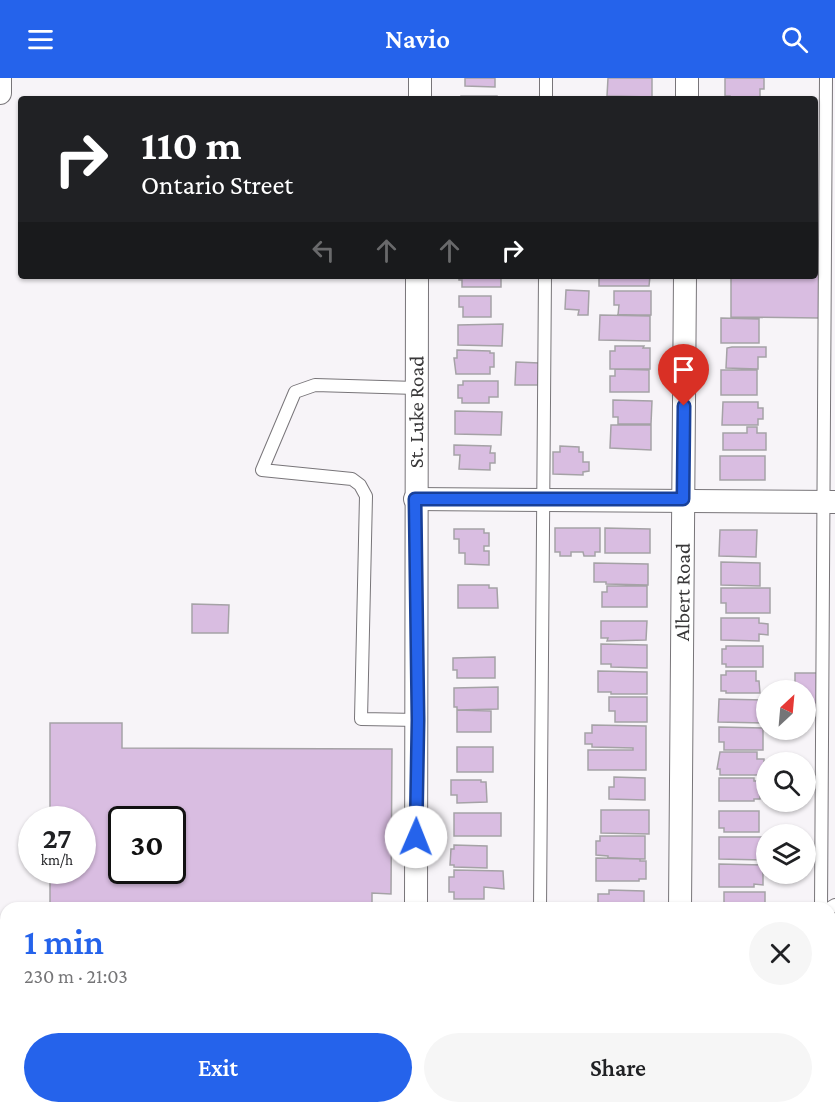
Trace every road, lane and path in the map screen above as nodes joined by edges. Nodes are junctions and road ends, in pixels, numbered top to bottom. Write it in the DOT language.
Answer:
graph roads {
  1 [pos="0,78"];
  2 [pos="420,78"];
  3 [pos="546,78"];
  4 [pos="687,78"];
  5 [pos="826,78"];
  6 [pos="0,93"];
  7 [pos="420,96"];
  8 [pos="546,96"];
  9 [pos="687,96"];
  10 [pos="417,279"];
  11 [pos="545,279"];
  12 [pos="685,279"];
  13 [pos="416,388"];
  14 [pos="415,499"];
  15 [pos="683,499"];
  16 [pos="543,500"];
  17 [pos="830,502"];
  18 [pos="418,720"];
  19 [pos="416,902"];
  20 [pos="540,902"];
  21 [pos="680,902"];
  22 [pos="821,902"];
  1 -- 6 [label="street"];
  2 -- 7 [label="street"];
  3 -- 8 [label="lane"];
  4 -- 9 [label="street"];
  5 -- 17 [label="lane"];
  10 -- 13 [label="street, St. Luke Road"];
  11 -- 16 [label="lane"];
  12 -- 15 [label="street, Albert Road"];
  13 -- 14 [label="street, St. Luke Road"];
  13 -- 18 [label="lane"];
  14 -- 16 [label="street"];
  14 -- 18 [label="street, St. Luke Road"];
  15 -- 16 [label="street"];
  15 -- 17 [label="street"];
  15 -- 21 [label="street, Albert Road"];
  16 -- 20 [label="lane"];
  17 -- 22 [label="lane"];
  18 -- 19 [label="street, St. Luke Road"];
}
